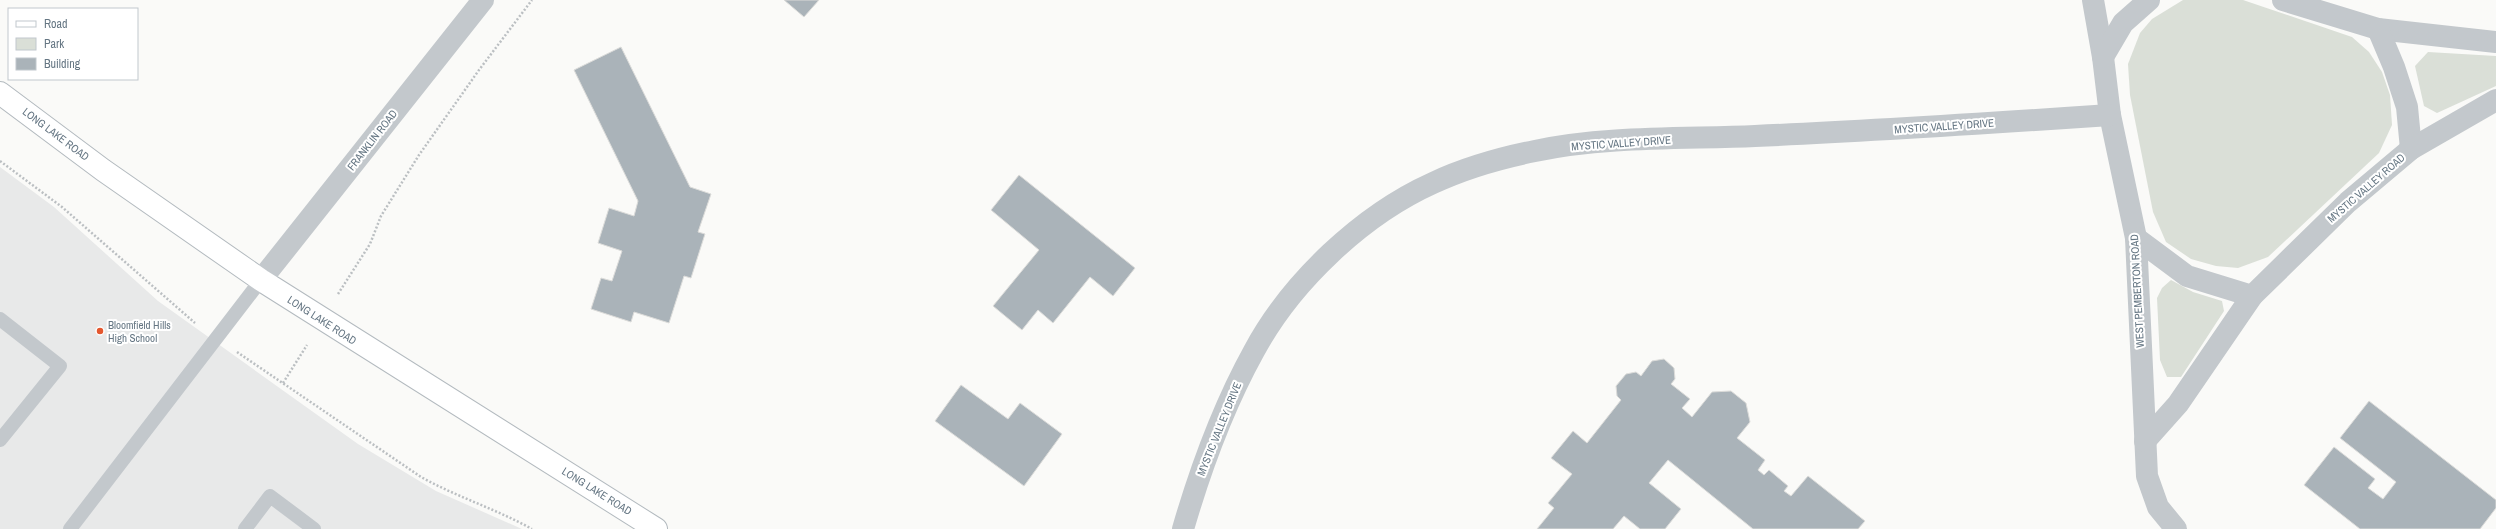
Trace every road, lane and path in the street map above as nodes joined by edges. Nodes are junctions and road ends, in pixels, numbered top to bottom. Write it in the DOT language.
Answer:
graph roads {
  1 [pos="483,0"];
  2 [pos="532,0"];
  3 [pos="2093,0"];
  4 [pos="2149,0"];
  5 [pos="2283,0"];
  6 [pos="2378,29"];
  7 [pos="2496,42"];
  8 [pos="2104,57"];
  9 [pos="0,92"];
  10 [pos="2496,100"];
  11 [pos="2110,115"];
  12 [pos="2411,149"];
  13 [pos="0,161"];
  14 [pos="2136,238"];
  15 [pos="354,268"];
  16 [pos="261,280"];
  17 [pos="2252,296"];
  18 [pos="0,319"];
  19 [pos="191,320"];
  20 [pos="244,357"];
  21 [pos="298,360"];
  22 [pos="283,383"];
  23 [pos="0,440"];
  24 [pos="2145,441"];
  25 [pos="70,529"];
  26 [pos="245,529"];
  27 [pos="314,529"];
  28 [pos="532,529"];
  29 [pos="656,529"];
  30 [pos="1183,529"];
  31 [pos="2176,529"];
  1 -- 16 [label="street, FRANKLIN ROAD"];
  2 -- 15 [label="path"];
  3 -- 8 [label="street, WEST PEMBERTON ROAD"];
  4 -- 8 [label="street"];
  5 -- 6 [label="street"];
  6 -- 7 [label="street"];
  6 -- 12 [label="street"];
  8 -- 11 [label="street, WEST PEMBERTON ROAD"];
  9 -- 16 [label="main road, LONG LAKE ROAD"];
  10 -- 12 [label="street, MYSTIC VALLEY ROAD"];
  11 -- 14 [label="street, WEST PEMBERTON ROAD"];
  11 -- 30 [label="street, MYSTIC VALLEY DRIVE"];
  12 -- 17 [label="street, MYSTIC VALLEY ROAD"];
  13 -- 19 [label="path"];
  14 -- 17 [label="street"];
  14 -- 24 [label="street, WEST PEMBERTON ROAD"];
  16 -- 25 [label="lane"];
  16 -- 29 [label="main road, LONG LAKE ROAD"];
  17 -- 24 [label="street, MYSTIC VALLEY ROAD"];
  18 -- 23 [label="lane"];
  20 -- 22 [label="path"];
  21 -- 22 [label="path"];
  22 -- 28 [label="path"];
  24 -- 31 [label="street, WEST PEMBERTON ROAD"];
  26 -- 27 [label="lane"];
}
